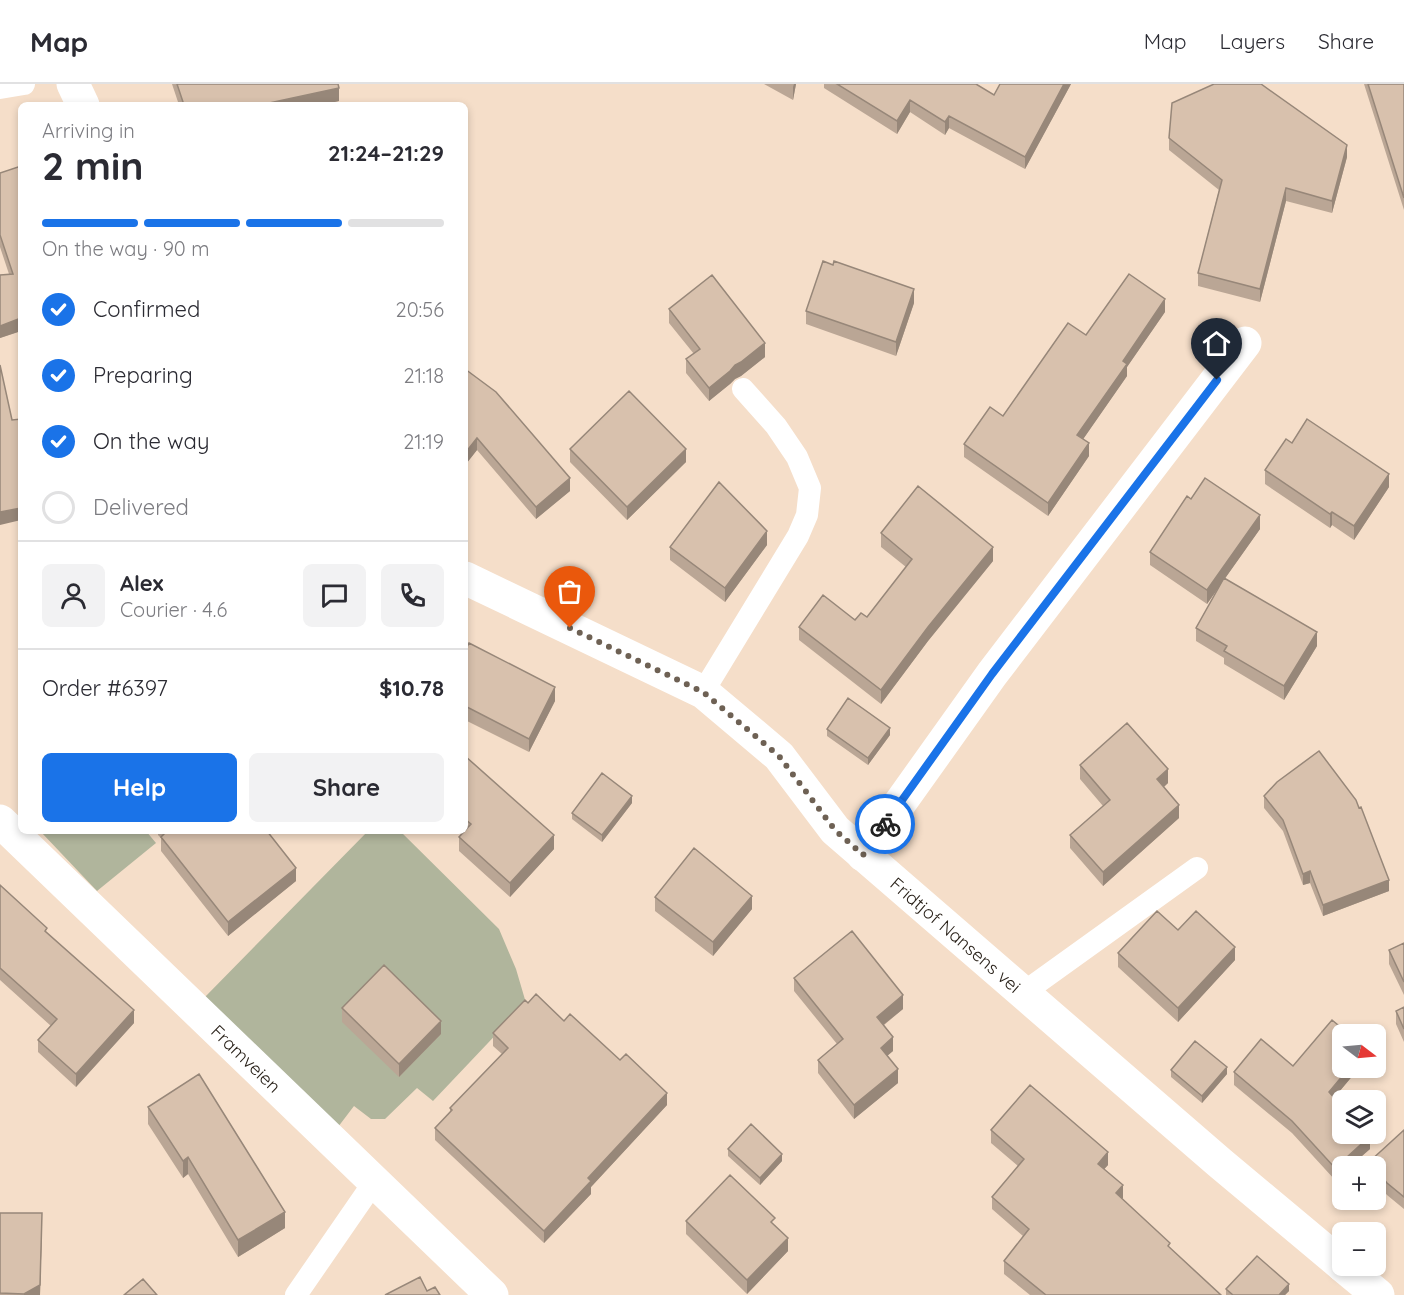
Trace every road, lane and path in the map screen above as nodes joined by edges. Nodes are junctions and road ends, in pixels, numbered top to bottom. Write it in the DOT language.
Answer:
graph roads {
  1 [pos="24,84"];
  2 [pos="73,84"];
  3 [pos="0,88"];
  4 [pos="82,102"];
  5 [pos="1245,344"];
  6 [pos="743,389"];
  7 [pos="468,579"];
  8 [pos="703,692"];
  9 [pos="0,821"];
  10 [pos="863,855"];
  11 [pos="1197,868"];
  12 [pos="1023,993"];
  13 [pos="374,1182"];
  14 [pos="1332,1257"];
  15 [pos="1355,1276"];
  16 [pos="296,1295"];
  17 [pos="492,1295"];
  18 [pos="1378,1295"];
  1 -- 3 [label="lane"];
  2 -- 4 [label="street"];
  5 -- 10 [label="street"];
  6 -- 8 [label="lane"];
  7 -- 8 [label="street, Fridtjof Nansens vei"];
  8 -- 10 [label="street, Fridtjof Nansens vei"];
  9 -- 13 [label="street, Framveien"];
  10 -- 12 [label="street, Fridtjof Nansens vei"];
  11 -- 12 [label="lane"];
  12 -- 14 [label="street, Fridtjof Nansens vei"];
  13 -- 16 [label="lane"];
  13 -- 17 [label="street, Framveien"];
  15 -- 18 [label="street, Fridtjof Nansens vei"];
}
